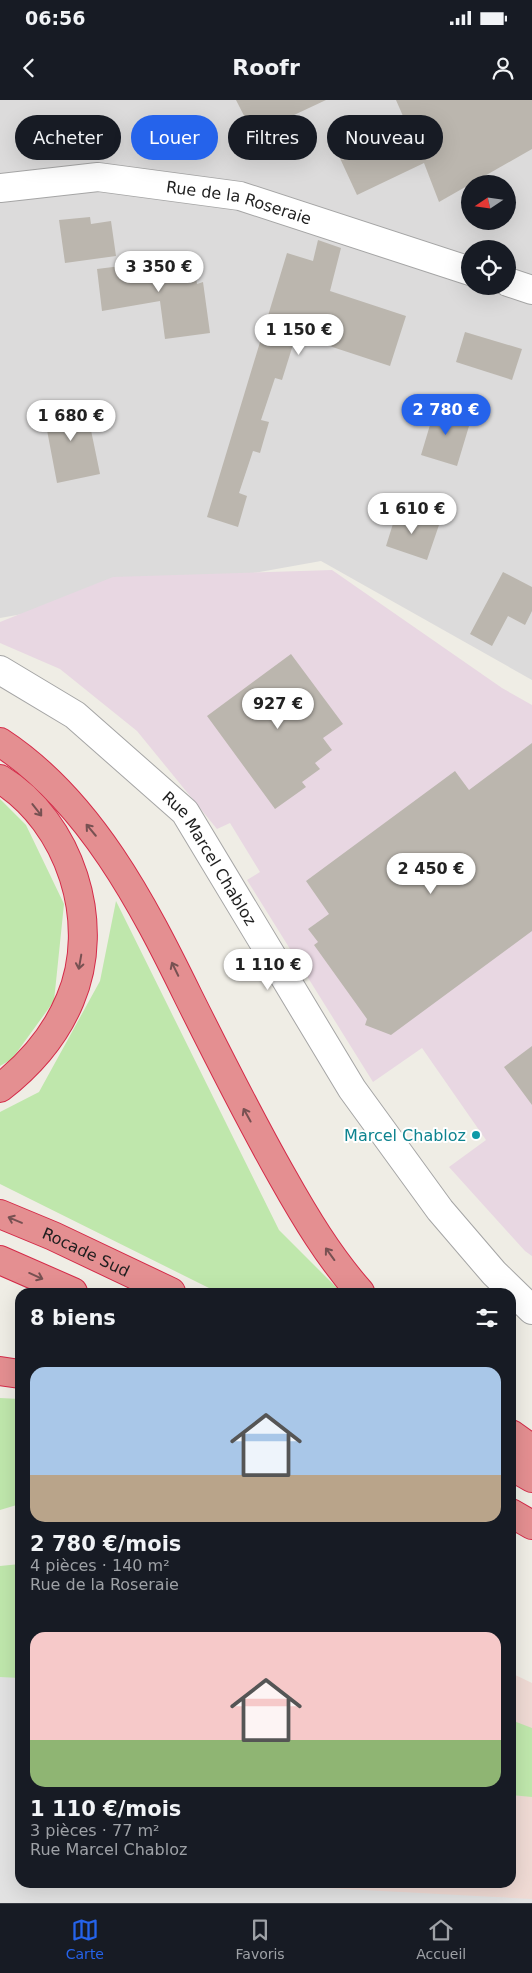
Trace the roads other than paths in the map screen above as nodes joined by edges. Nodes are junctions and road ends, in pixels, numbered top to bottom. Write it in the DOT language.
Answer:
graph roads {
  1 [pos="0,188"];
  2 [pos="461,268"];
  3 [pos="516,285"];
  4 [pos="532,290"];
  5 [pos="0,670"];
  6 [pos="0,742"];
  7 [pos="0,779"];
  8 [pos="0,1088"];
  9 [pos="0,1214"];
  10 [pos="0,1260"];
  11 [pos="64,1288"];
  12 [pos="163,1288"];
  13 [pos="357,1288"];
  14 [pos="509,1288"];
  15 [pos="516,1294"];
  16 [pos="532,1310"];
  17 [pos="0,1372"];
  18 [pos="15,1374"];
  19 [pos="516,1438"];
  20 [pos="532,1449"];
  21 [pos="516,1469"];
  22 [pos="532,1478"];
  23 [pos="516,1516"];
  24 [pos="532,1525"];
  25 [pos="516,1533"];
  26 [pos="532,1539"];
  1 -- 2 [label="street, Rue de la Roseraie"];
  3 -- 4 [label="street"];
  5 -- 14 [label="street, Rue Marcel Chabloz"];
  13 -- 6 [label="highway, one-way"];
  7 -- 8 [label="highway, one-way"];
  12 -- 9 [label="highway, Rocade Sud, one-way"];
  10 -- 11 [label="highway, one-way"];
  15 -- 16 [label="street, Rue Marcel Chabloz"];
  17 -- 18 [label="highway"];
  19 -- 20 [label="highway"];
  21 -- 22 [label="highway"];
  23 -- 24 [label="highway"];
  25 -- 26 [label="highway"];
}
